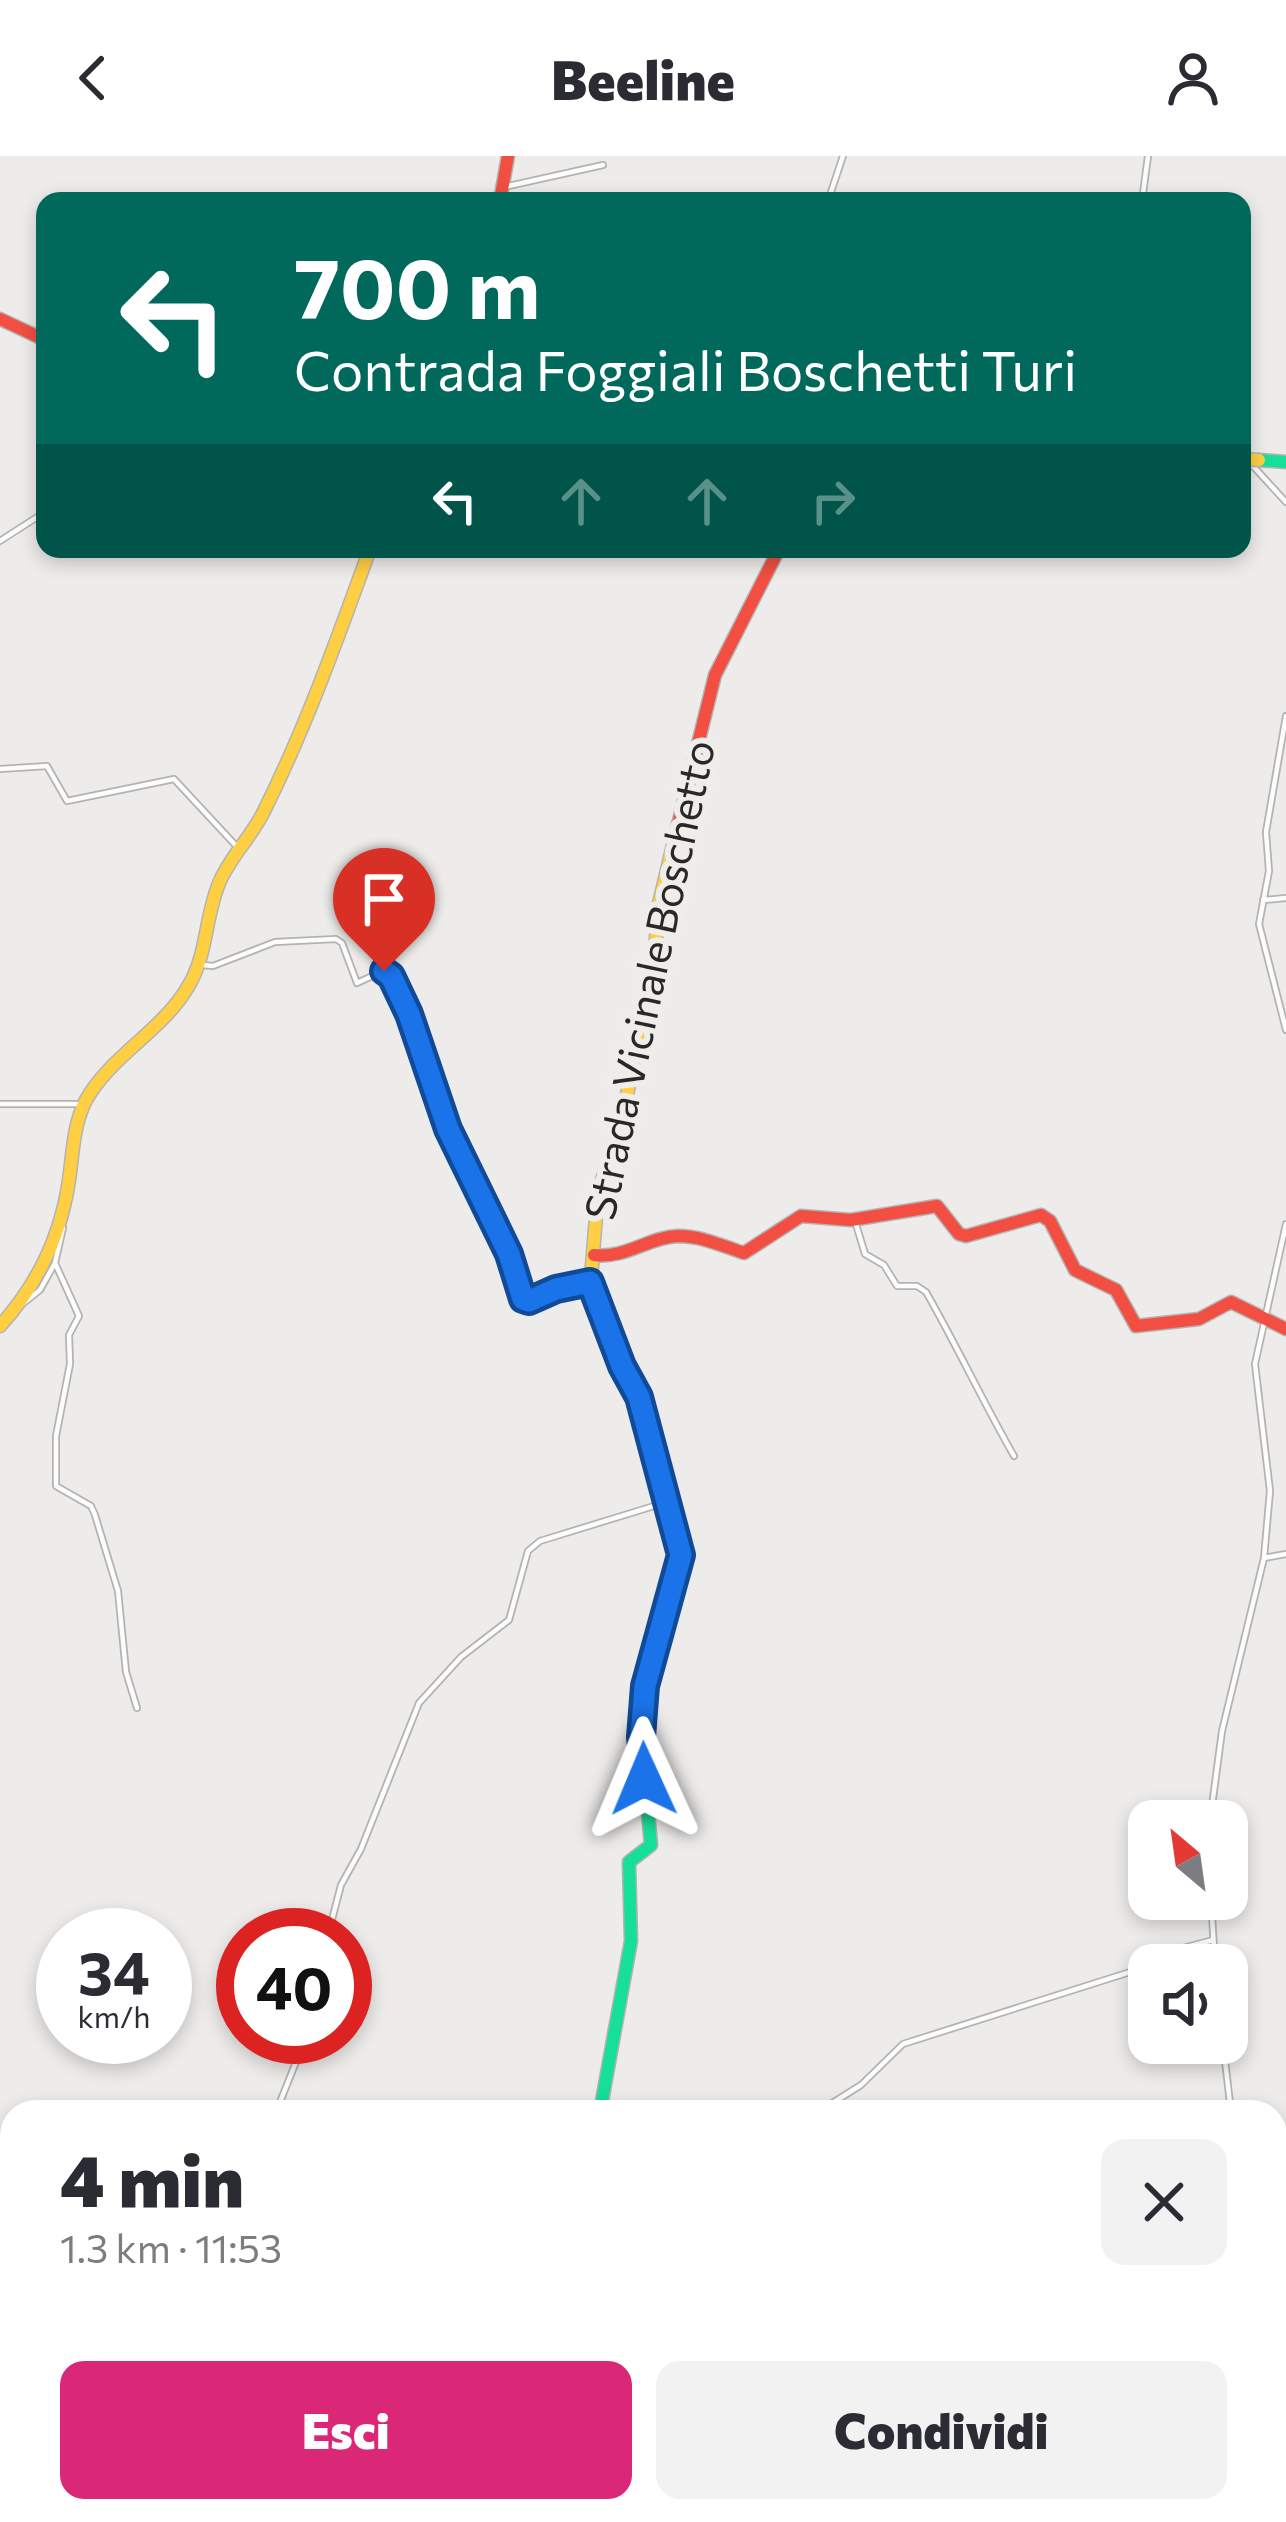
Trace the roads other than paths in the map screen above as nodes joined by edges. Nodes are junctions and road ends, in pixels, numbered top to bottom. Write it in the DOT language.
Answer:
graph roads {
  1 [pos="508,156"];
  2 [pos="843,156"];
  3 [pos="1148,156"];
  4 [pos="603,165"];
  5 [pos="502,192"];
  6 [pos="509,192"];
  7 [pos="831,192"];
  8 [pos="1143,192"];
  9 [pos="0,320"];
  10 [pos="36,336"];
  11 [pos="1251,460"];
  12 [pos="1251,462"];
  13 [pos="1286,462"];
  14 [pos="1286,502"];
  15 [pos="36,518"];
  16 [pos="0,542"];
  17 [pos="367,558"];
  18 [pos="775,558"];
  19 [pos="1286,716"];
  20 [pos="0,769"];
  21 [pos="239,849"];
  22 [pos="1286,898"];
  23 [pos="1263,900"];
  24 [pos="198,964"];
  25 [pos="1286,1030"];
  26 [pos="0,1104"];
  27 [pos="77,1104"];
  28 [pos="854,1219"];
  29 [pos="1286,1224"];
  30 [pos="61,1225"];
  31 [pos="594,1255"];
  32 [pos="55,1263"];
  33 [pos="590,1282"];
  34 [pos="17,1306"];
  35 [pos="1264,1318"];
  36 [pos="0,1326"];
  37 [pos="1286,1329"];
  38 [pos="1014,1456"];
  39 [pos="667,1502"];
  40 [pos="1286,1554"];
  41 [pos="1264,1558"];
  42 [pos="137,1708"];
  43 [pos="1213,1800"];
  44 [pos="335,1908"];
  45 [pos="1212,1920"];
  46 [pos="1213,1940"];
  47 [pos="1196,1944"];
  48 [pos="1213,1944"];
  49 [pos="1128,1972"];
  50 [pos="296,2064"];
  51 [pos="1226,2064"];
  52 [pos="281,2100"];
  53 [pos="602,2100"];
  54 [pos="837,2100"];
  55 [pos="1230,2100"];
  1 -- 5 [label="street"];
  2 -- 7 [label="street"];
  3 -- 8 [label="street"];
  4 -- 6 [label="street"];
  9 -- 10 [label="street"];
  11 -- 13 [label="street"];
  12 -- 14 [label="street"];
  15 -- 16 [label="street"];
  17 -- 21 [label="street"];
  18 -- 31 [label="street, Strada Vicinale Boschetto"];
  19 -- 23 [label="street"];
  20 -- 21 [label="street"];
  21 -- 24 [label="street"];
  22 -- 23 [label="street"];
  23 -- 25 [label="street"];
  24 -- 30 [label="street"];
  24 -- 33 [label="street"];
  26 -- 27 [label="street"];
  28 -- 31 [label="street"];
  28 -- 35 [label="street"];
  28 -- 38 [label="street"];
  29 -- 35 [label="street"];
  30 -- 32 [label="street"];
  30 -- 34 [label="street"];
  31 -- 33 [label="street, Strada Vicinale Boschetto"];
  32 -- 34 [label="street"];
  32 -- 42 [label="street"];
  33 -- 39 [label="street, Strada Vicinale Boschetto"];
  34 -- 36 [label="street"];
  35 -- 37 [label="street"];
  35 -- 41 [label="street"];
  39 -- 44 [label="street"];
  39 -- 53 [label="street, Strada Vicinale Boschetto"];
  40 -- 41 [label="street"];
  41 -- 43 [label="street"];
  45 -- 46 [label="street"];
  46 -- 47 [label="street"];
  46 -- 48 [label="street"];
  49 -- 54 [label="street"];
  50 -- 52 [label="street"];
  51 -- 55 [label="street"];
}
